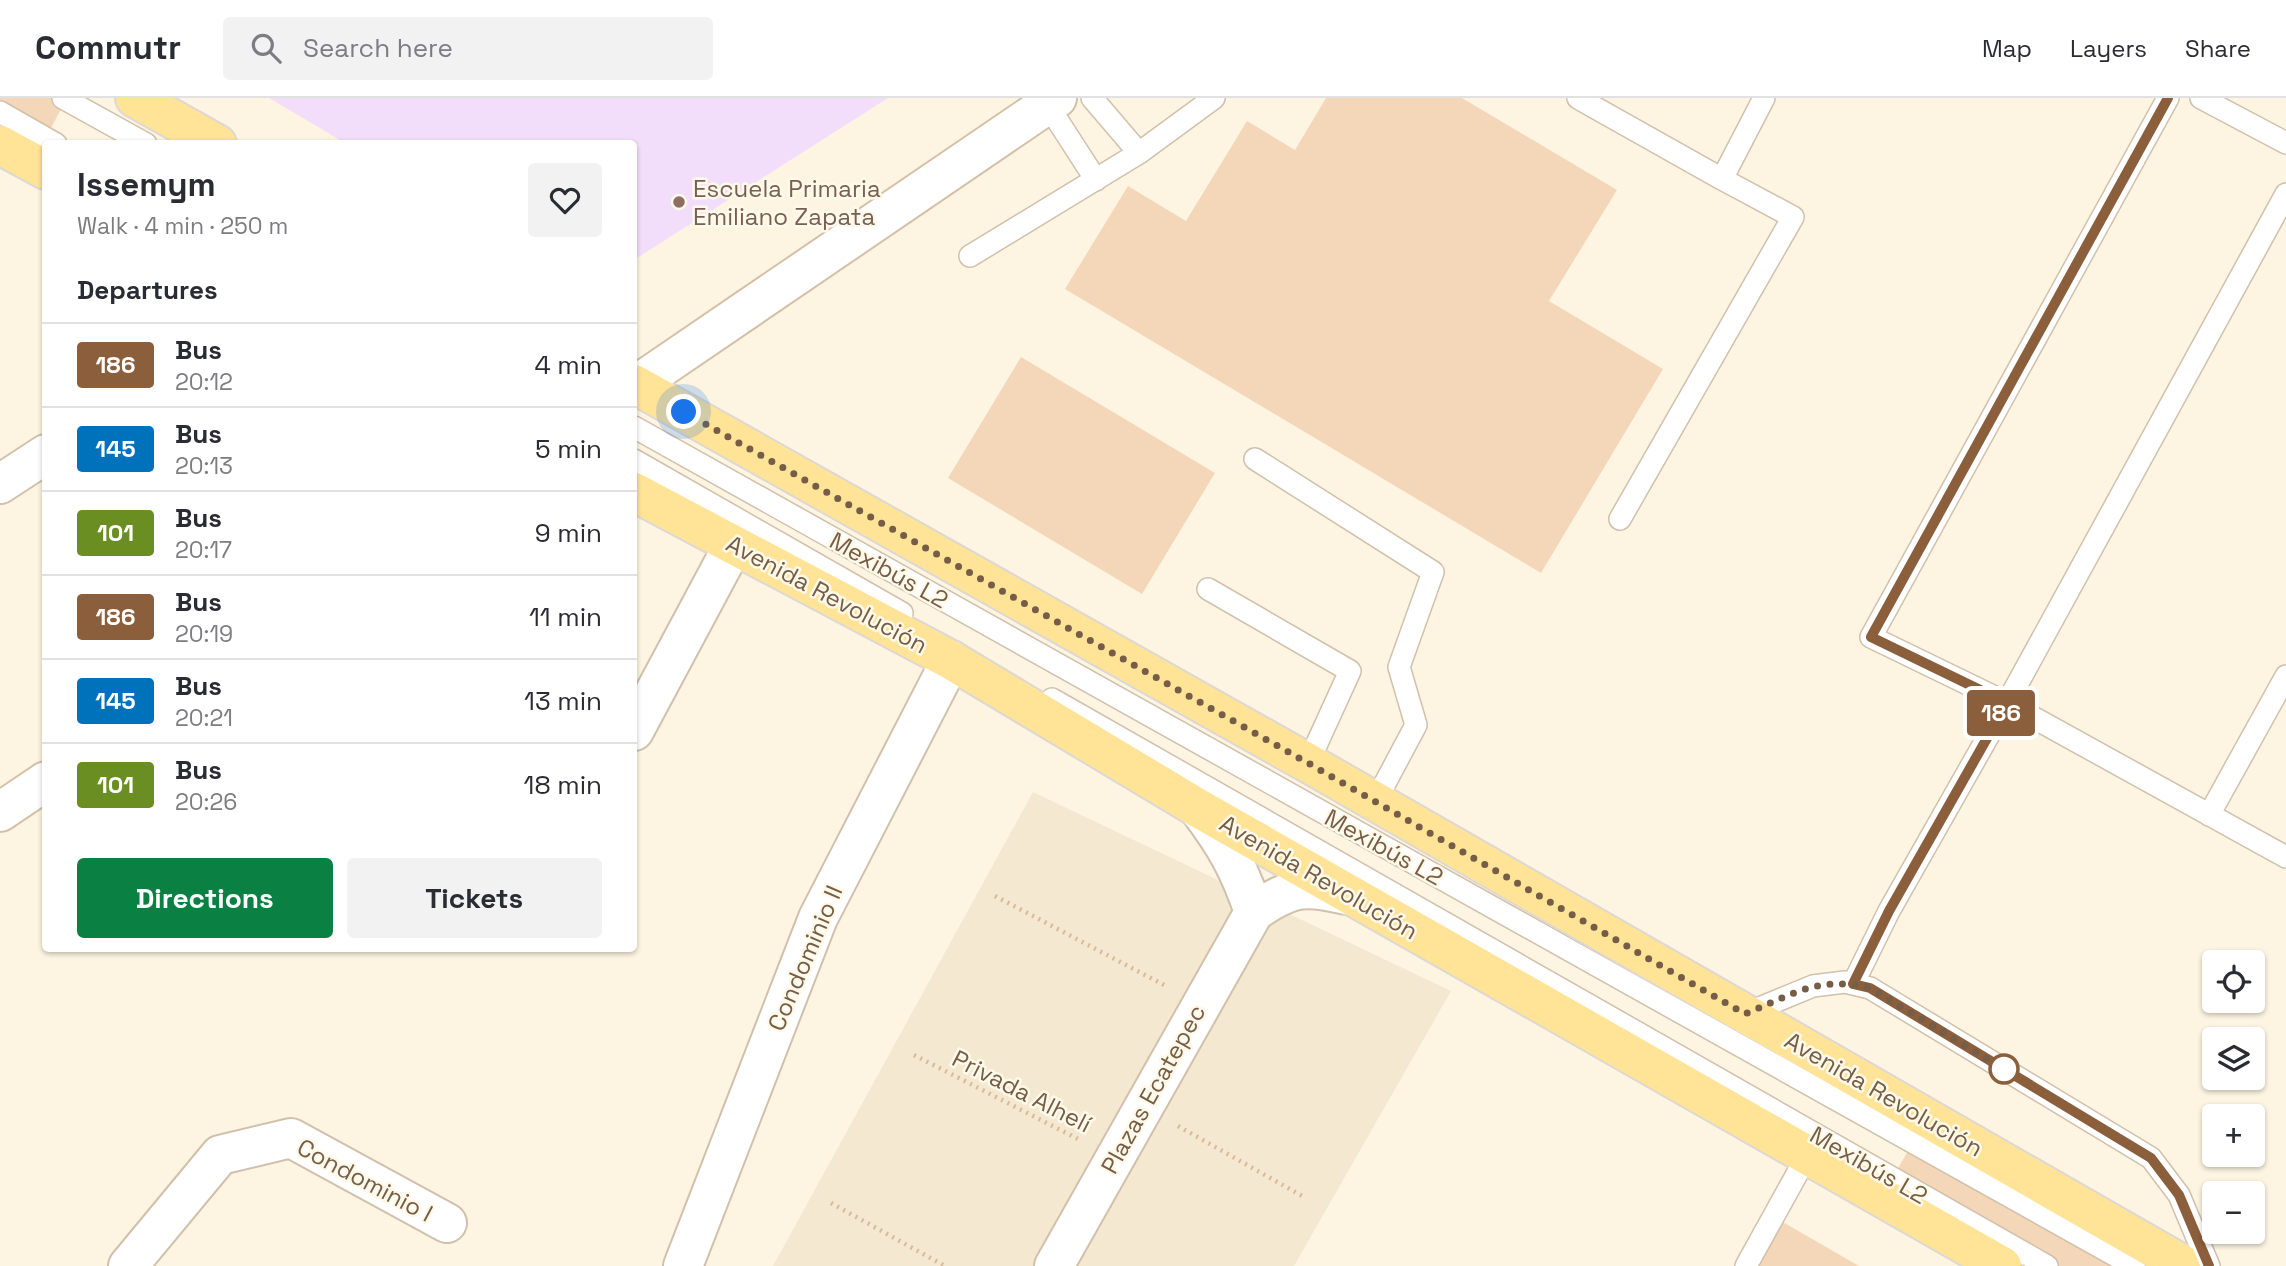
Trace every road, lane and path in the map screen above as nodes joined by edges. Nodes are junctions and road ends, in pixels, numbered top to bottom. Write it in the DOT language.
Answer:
graph roads {
  1 [pos="63,98"];
  2 [pos="135,98"];
  3 [pos="1092,98"];
  4 [pos="1214,98"];
  5 [pos="1578,98"];
  6 [pos="1764,98"];
  7 [pos="2168,98"];
  8 [pos="2201,98"];
  9 [pos="1052,101"];
  10 [pos="0,113"];
  11 [pos="49,140"];
  12 [pos="139,140"];
  13 [pos="210,140"];
  14 [pos="2286,143"];
  15 [pos="0,145"];
  16 [pos="1139,153"];
  17 [pos="42,168"];
  18 [pos="1722,179"];
  19 [pos="1096,180"];
  20 [pos="2286,194"];
  21 [pos="970,256"];
  22 [pos="637,383"];
  23 [pos="637,387"];
  24 [pos="637,429"];
  25 [pos="42,457"];
  26 [pos="1255,459"];
  27 [pos="637,462"];
  28 [pos="0,484"];
  29 [pos="637,494"];
  30 [pos="1620,519"];
  31 [pos="734,544"];
  32 [pos="1208,589"];
  33 [pos="951,660"];
  34 [pos="2286,676"];
  35 [pos="2007,703"];
  36 [pos="637,725"];
  37 [pos="1308,763"];
  38 [pos="42,784"];
  39 [pos="1376,802"];
  40 [pos="1198,808"];
  41 [pos="0,812"];
  42 [pos="2209,815"];
  43 [pos="2286,857"];
  44 [pos="996,896"];
  45 [pos="1352,896"];
  46 [pos="1254,912"];
  47 [pos="1853,984"];
  48 [pos="1201,1004"];
  49 [pos="1745,1014"];
  50 [pos="914,1055"];
  51 [pos="1144,1107"];
  52 [pos="1808,1156"];
  53 [pos="1115,1157"];
  54 [pos="1304,1197"];
  55 [pos="831,1203"];
  56 [pos="447,1223"];
  57 [pos="1996,1264"];
  58 [pos="128,1266"];
  59 [pos="683,1266"];
  60 [pos="945,1266"];
  61 [pos="1054,1266"];
  62 [pos="1746,1266"];
  63 [pos="2047,1266"];
  64 [pos="2134,1266"];
  65 [pos="2185,1266"];
  66 [pos="2209,1266"];
  1 -- 12 [label="lane"];
  2 -- 13 [label="main road"];
  3 -- 16 [label="lane"];
  4 -- 16 [label="lane"];
  5 -- 18 [label="lane"];
  6 -- 18 [label="lane"];
  7 -- 35 [label="lane"];
  8 -- 14 [label="lane"];
  9 -- 19 [label="lane"];
  9 -- 22 [label="street"];
  10 -- 11 [label="lane"];
  15 -- 17 [label="main road"];
  16 -- 19 [label="lane"];
  18 -- 30 [label="lane"];
  19 -- 21 [label="lane"];
  20 -- 35 [label="lane"];
  23 -- 37 [label="main road, Avenida Revolución"];
  24 -- 64 [label="lane, Mexibús L2"];
  25 -- 28 [label="street"];
  26 -- 39 [label="lane"];
  27 -- 63 [label="lane, Mexibús L2"];
  29 -- 31 [label="main road, Avenida Revolución"];
  31 -- 33 [label="main road, Avenida Revolución"];
  31 -- 36 [label="street"];
  32 -- 37 [label="lane"];
  33 -- 40 [label="main road, Avenida Revolución"];
  33 -- 59 [label="street, Condominio II"];
  34 -- 42 [label="lane"];
  35 -- 42 [label="lane"];
  35 -- 47 [label="lane"];
  37 -- 39 [label="main road, Avenida Revolución"];
  38 -- 41 [label="street"];
  39 -- 49 [label="main road, Avenida Revolución"];
  40 -- 45 [label="main road, Avenida Revolución"];
  40 -- 46 [label="street"];
  42 -- 43 [label="lane"];
  44 -- 48 [label="path"];
  45 -- 46 [label="street, Plazas Ecatepec"];
  45 -- 52 [label="main road, Avenida Revolución"];
  46 -- 48 [label="street, Plazas Ecatepec"];
  47 -- 49 [label="lane"];
  47 -- 66 [label="lane"];
  48 -- 51 [label="street, Plazas Ecatepec"];
  49 -- 65 [label="main road, Avenida Revolución"];
  50 -- 53 [label="path, Privada Alhelí"];
  51 -- 53 [label="street, Plazas Ecatepec"];
  51 -- 54 [label="path"];
  52 -- 57 [label="main road, Avenida Revolución"];
  52 -- 62 [label="lane"];
  53 -- 61 [label="street, Plazas Ecatepec"];
  55 -- 60 [label="path"];
  56 -- 58 [label="street, Condominio I"];
}
